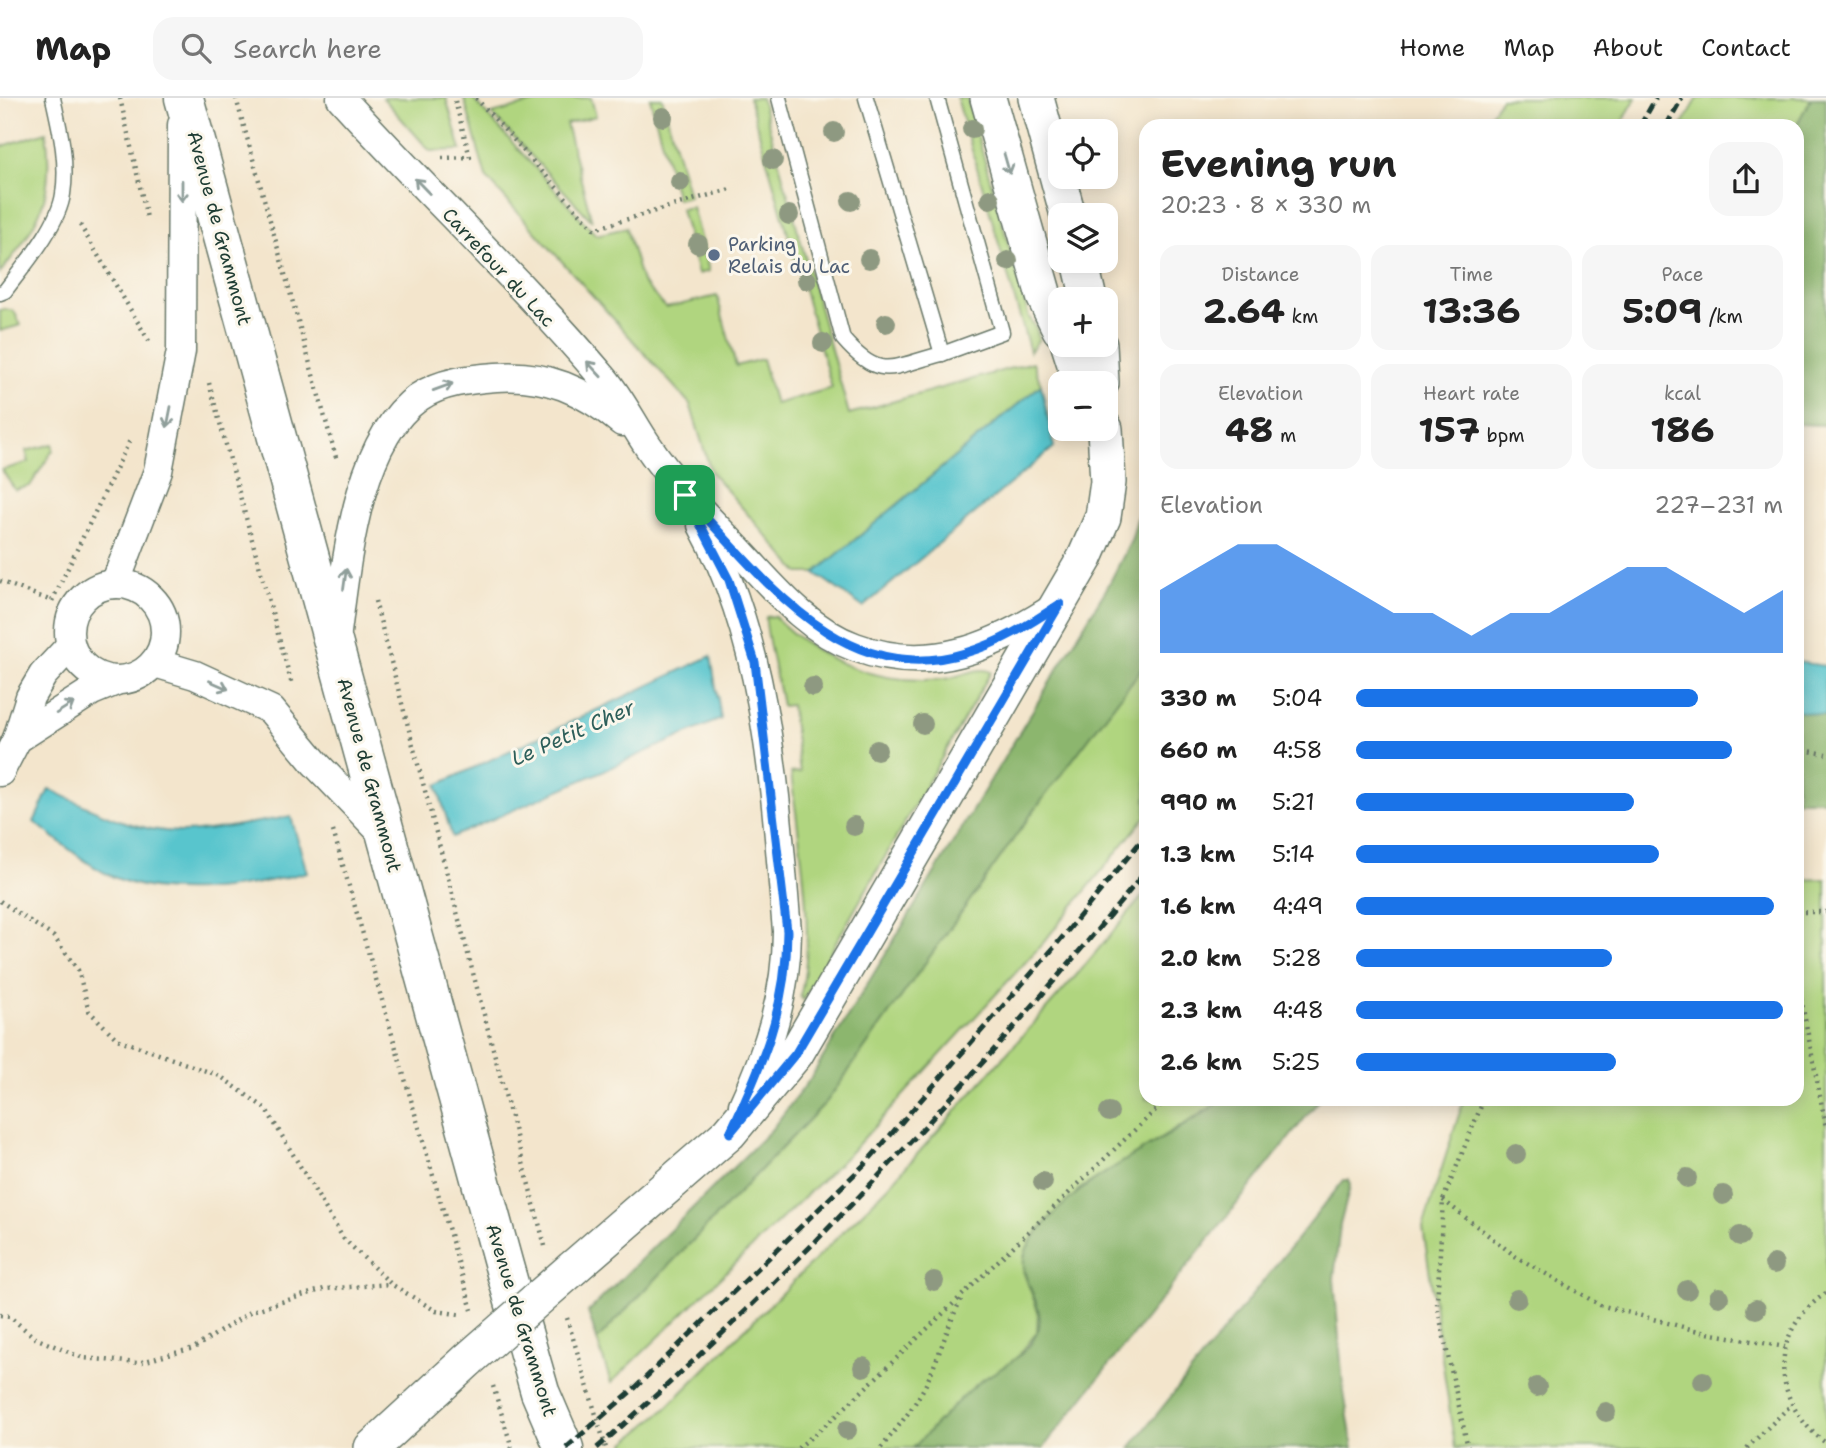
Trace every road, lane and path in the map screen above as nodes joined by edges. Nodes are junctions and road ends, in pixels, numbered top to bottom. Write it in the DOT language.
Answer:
graph roads {
  1 [pos="53,98"];
  2 [pos="120,98"];
  3 [pos="183,98"];
  4 [pos="236,98"];
  5 [pos="341,98"];
  6 [pos="476,98"];
  7 [pos="779,98"];
  8 [pos="866,98"];
  9 [pos="937,98"];
  10 [pos="988,98"];
  11 [pos="1036,98"];
  12 [pos="455,101"];
  13 [pos="470,157"];
  14 [pos="730,189"];
  15 [pos="63,197"];
  16 [pos="1065,203"];
  17 [pos="148,222"];
  18 [pos="0,293"];
  19 [pos="1048,304"];
  20 [pos="152,335"];
  21 [pos="942,354"];
  22 [pos="133,433"];
  23 [pos="1097,441"];
  24 [pos="1106,441"];
  25 [pos="647,445"];
  26 [pos="339,467"];
  27 [pos="1108,482"];
  28 [pos="685,495"];
  29 [pos="0,581"];
  30 [pos="115,584"];
  31 [pos="374,599"];
  32 [pos="1060,604"];
  33 [pos="70,646"];
  34 [pos="335,647"];
  35 [pos="155,663"];
  36 [pos="116,681"];
  37 [pos="17,739"];
  38 [pos="1804,750"];
  39 [pos="1826,754"];
  40 [pos="0,772"];
  41 [pos="387,838"];
  42 [pos="0,901"];
  43 [pos="1804,912"];
  44 [pos="1826,912"];
  45 [pos="1804,1014"];
  46 [pos="1160,1106"];
  47 [pos="1481,1106"];
  48 [pos="1826,1127"];
  49 [pos="730,1133"];
  50 [pos="1443,1200"];
  51 [pos="560,1259"];
  52 [pos="391,1284"];
  53 [pos="967,1289"];
  54 [pos="1826,1293"];
  55 [pos="0,1315"];
  56 [pos="474,1317"];
  57 [pos="566,1317"];
  58 [pos="1785,1347"];
  59 [pos="540,1392"];
  60 [pos="1791,1405"];
  61 [pos="1826,1443"];
  62 [pos="372,1448"];
  63 [pos="551,1448"];
  64 [pos="564,1448"];
  65 [pos="606,1448"];
  66 [pos="798,1448"];
  67 [pos="881,1448"];
  68 [pos="1468,1448"];
  69 [pos="1747,1448"];
  1 -- 15 [label="lane"];
  2 -- 17 [label="path"];
  3 -- 30 [label="street, one-way"];
  3 -- 34 [label="main road, Avenue de Grammont"];
  4 -- 26 [label="path"];
  25 -- 5 [label="street, Carrefour du Lac, one-way"];
  6 -- 14 [label="path"];
  7 -- 21 [label="lane"];
  8 -- 21 [label="lane"];
  9 -- 21 [label="lane"];
  10 -- 19 [label="street, one-way"];
  11 -- 16 [label="street"];
  12 -- 13 [label="path"];
  15 -- 18 [label="lane"];
  15 -- 20 [label="path"];
  22 -- 29 [label="path"];
  23 -- 27 [label="street"];
  24 -- 27 [label="street"];
  25 -- 28 [label="street, Carrefour du Lac"];
  34 -- 25 [label="street, Carrefour du Lac, one-way"];
  27 -- 32 [label="street"];
  28 -- 32 [label="street, Carrefour du Lac"];
  28 -- 49 [label="street, Carrefour du Lac"];
  30 -- 33 [label="street"];
  30 -- 35 [label="street"];
  31 -- 51 [label="path"];
  32 -- 49 [label="street"];
  33 -- 36 [label="street"];
  33 -- 37 [label="street"];
  34 -- 41 [label="main road, Avenue de Grammont"];
  35 -- 36 [label="street"];
  35 -- 41 [label="street, one-way"];
  37 -- 36 [label="street, one-way"];
  37 -- 40 [label="street"];
  38 -- 39 [label="path"];
  41 -- 59 [label="main road, Avenue de Grammont"];
  42 -- 52 [label="path"];
  43 -- 44 [label="path"];
  45 -- 48 [label="path"];
  46 -- 53 [label="path"];
  47 -- 50 [label="path"];
  49 -- 51 [label="street"];
  50 -- 58 [label="path"];
  50 -- 68 [label="path"];
  51 -- 62 [label="street, bridge"];
  52 -- 55 [label="path"];
  52 -- 56 [label="path"];
  53 -- 66 [label="path"];
  53 -- 67 [label="path"];
  54 -- 58 [label="path"];
  57 -- 65 [label="path"];
  58 -- 60 [label="path"];
  59 -- 63 [label="main road"];
  59 -- 64 [label="main road, Avenue de Grammont"];
  60 -- 61 [label="path"];
  60 -- 69 [label="path"];
}
